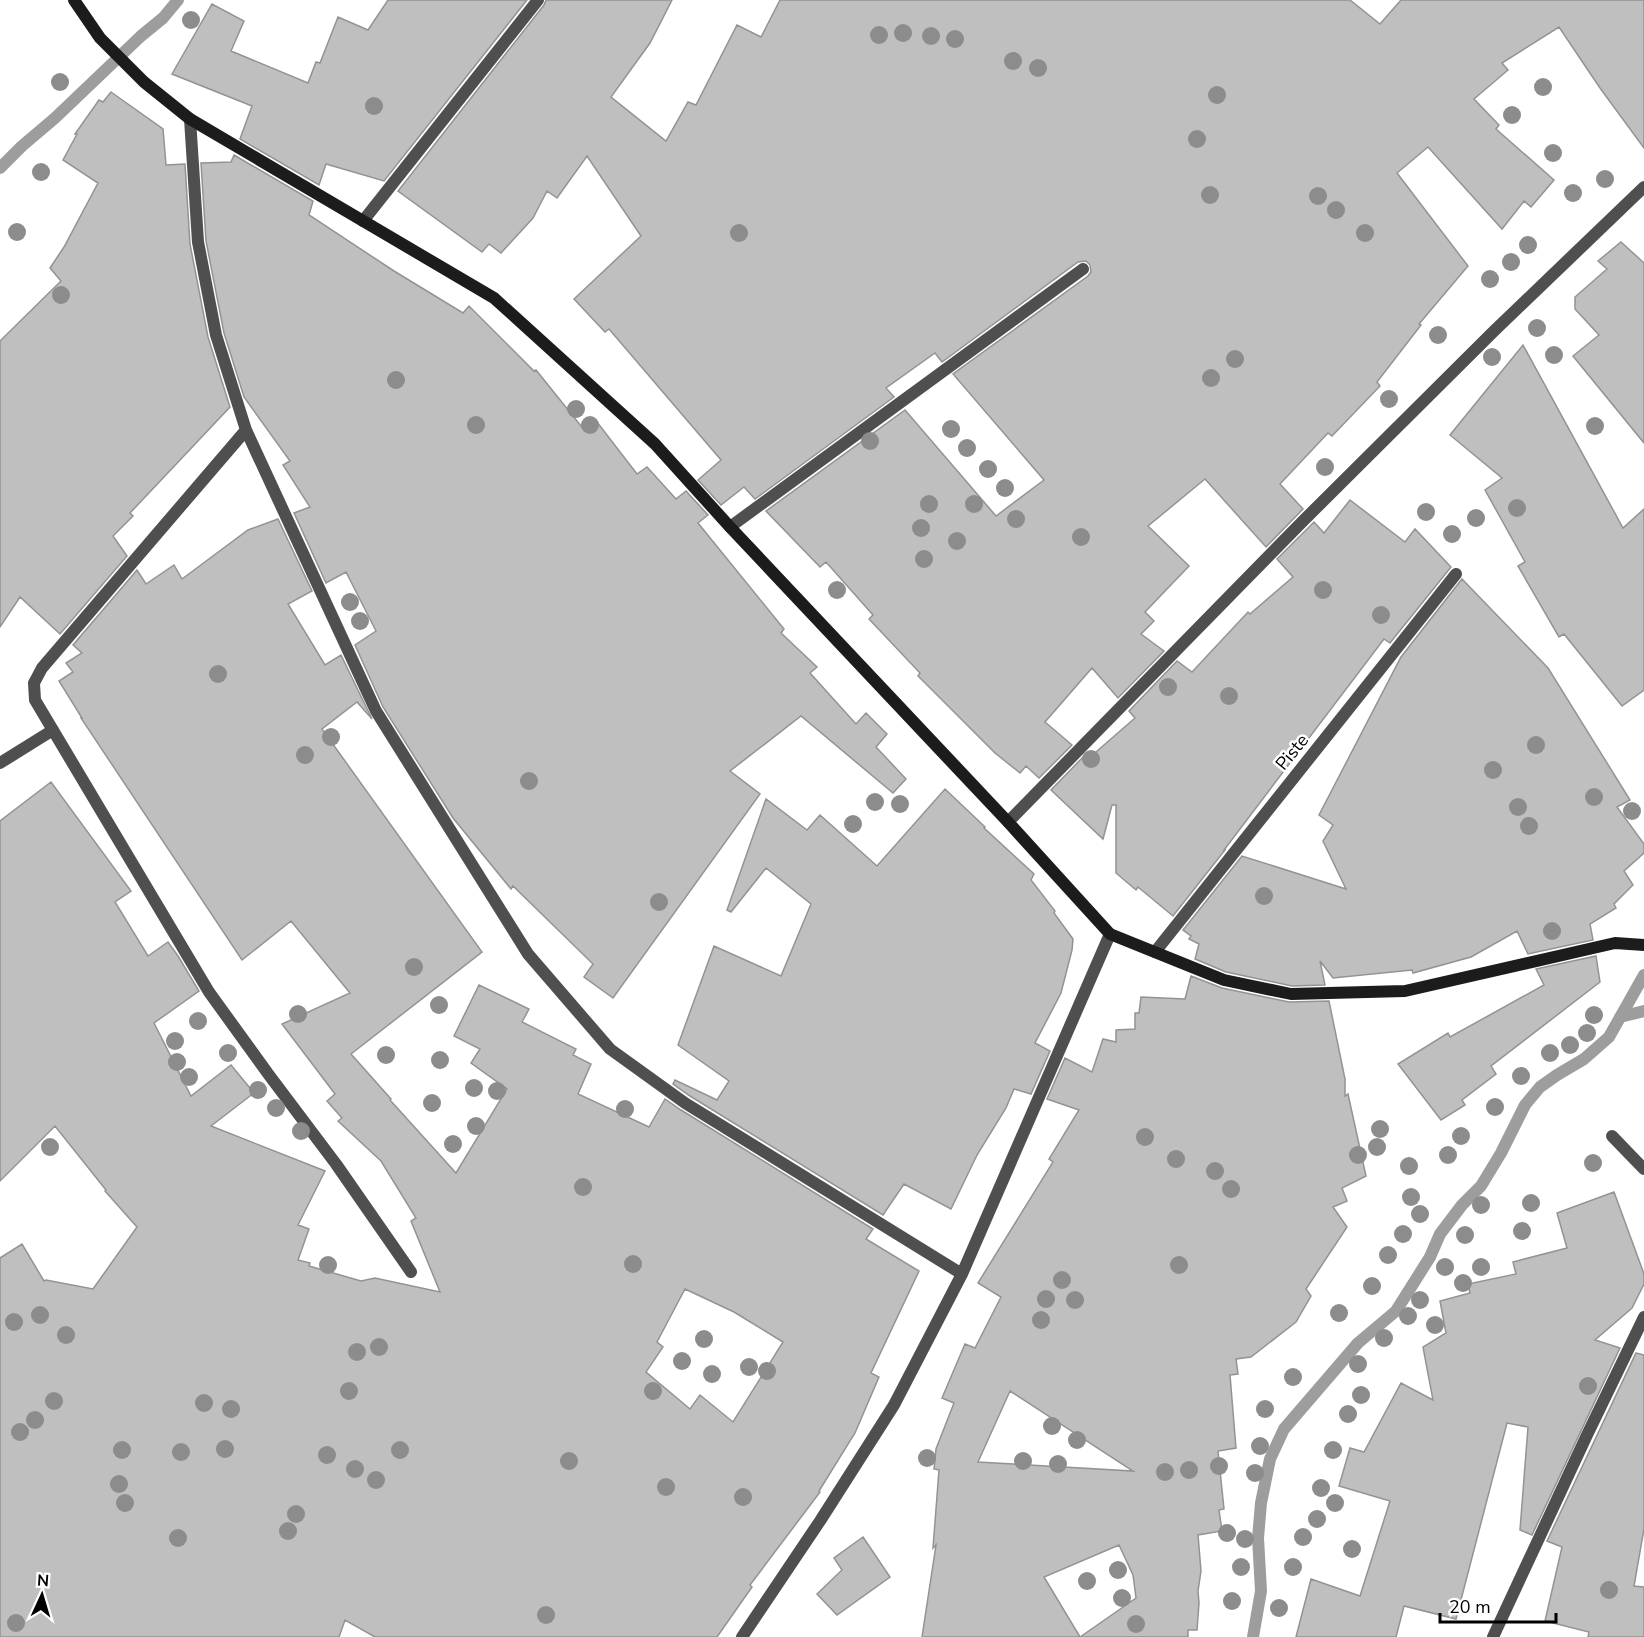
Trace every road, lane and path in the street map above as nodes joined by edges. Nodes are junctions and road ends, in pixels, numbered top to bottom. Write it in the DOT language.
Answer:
graph roads {
  1 [pos="74,0"];
  2 [pos="538,0"];
  3 [pos="190,119"];
  4 [pos="1644,187"];
  5 [pos="363,221"];
  6 [pos="1083,269"];
  7 [pos="246,430"];
  8 [pos="730,527"];
  9 [pos="1456,574"];
  10 [pos="53,730"];
  11 [pos="0,763"];
  12 [pos="1008,822"];
  13 [pos="1110,934"];
  14 [pos="1644,945"];
  15 [pos="1155,952"];
  16 [pos="1612,1136"];
  17 [pos="1644,1168"];
  18 [pos="411,1272"];
  19 [pos="962,1274"];
  20 [pos="1644,1317"];
  21 [pos="742,1637"];
  22 [pos="1493,1637"];
  1 -- 3 [label="main road"];
  2 -- 5 [label="street"];
  3 -- 5 [label="main road"];
  3 -- 7 [label="street"];
  4 -- 12 [label="street"];
  5 -- 8 [label="main road"];
  6 -- 8 [label="street"];
  7 -- 10 [label="street"];
  7 -- 19 [label="street"];
  8 -- 12 [label="main road"];
  9 -- 15 [label="street, Piste"];
  10 -- 11 [label="street"];
  10 -- 18 [label="street"];
  12 -- 13 [label="main road"];
  13 -- 15 [label="main road"];
  13 -- 19 [label="street"];
  14 -- 15 [label="main road"];
  16 -- 17 [label="street"];
  19 -- 21 [label="street"];
  20 -- 22 [label="street"];
}
